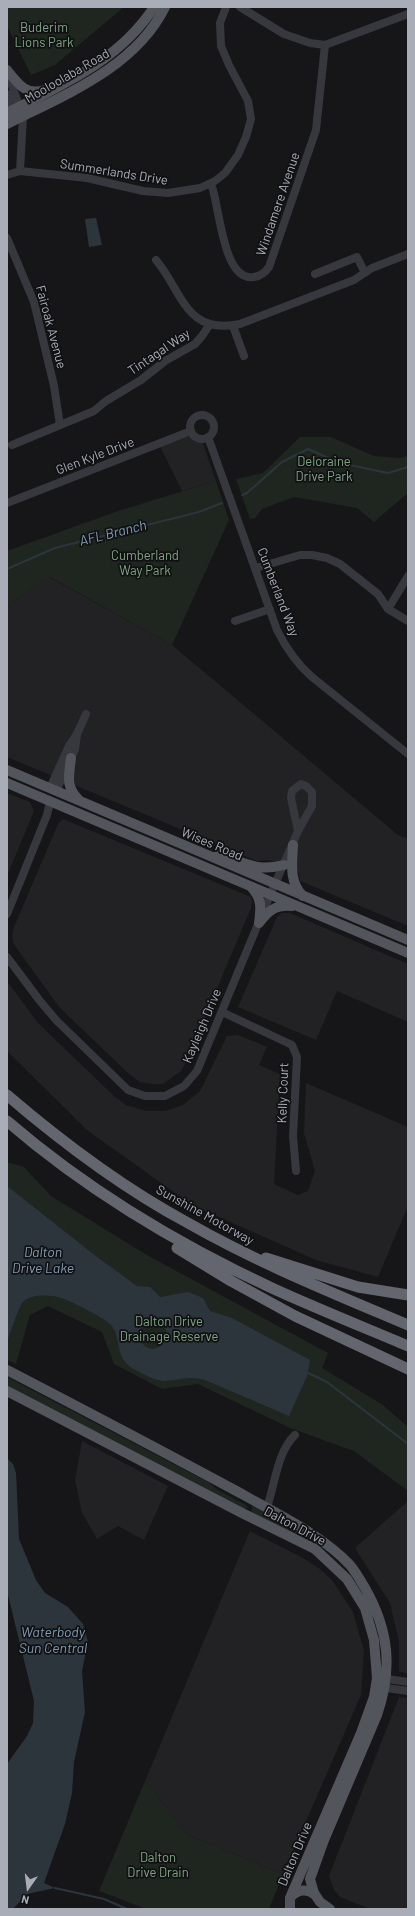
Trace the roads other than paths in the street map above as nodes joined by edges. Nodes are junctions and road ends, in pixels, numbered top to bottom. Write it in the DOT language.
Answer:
graph roads {
  1 [pos="154,7"];
  2 [pos="165,7"];
  3 [pos="226,7"];
  4 [pos="240,7"];
  5 [pos="408,14"];
  6 [pos="325,45"];
  7 [pos="7,71"];
  8 [pos="58,86"];
  9 [pos="7,94"];
  10 [pos="16,115"];
  11 [pos="7,124"];
  12 [pos="20,171"];
  13 [pos="7,175"];
  14 [pos="211,184"];
  15 [pos="7,238"];
  16 [pos="408,254"];
  17 [pos="156,260"];
  18 [pos="364,273"];
  19 [pos="314,274"];
  20 [pos="210,324"];
  21 [pos="233,326"];
  22 [pos="244,356"];
  23 [pos="60,425"];
  24 [pos="191,431"];
  25 [pos="208,437"];
  26 [pos="12,445"];
  27 [pos="7,503"];
  28 [pos="256,568"];
  29 [pos="408,576"];
  30 [pos="270,609"];
  31 [pos="388,609"];
  32 [pos="235,621"];
  33 [pos="408,621"];
  34 [pos="86,714"];
  35 [pos="77,734"];
  36 [pos="408,754"];
  37 [pos="71,758"];
  38 [pos="7,770"];
  39 [pos="7,783"];
  40 [pos="53,790"];
  41 [pos="79,800"];
  42 [pos="50,802"];
  43 [pos="298,831"];
  44 [pos="293,845"];
  45 [pos="203,854"];
  46 [pos="284,865"];
  47 [pos="275,884"];
  48 [pos="250,886"];
  49 [pos="270,895"];
  50 [pos="305,897"];
  51 [pos="300,908"];
  52 [pos="7,914"];
  53 [pos="259,923"];
  54 [pos="408,940"];
  55 [pos="408,953"];
  56 [pos="7,957"];
  57 [pos="222,1012"];
  58 [pos="7,1095"];
  59 [pos="7,1121"];
  60 [pos="296,1171"];
  61 [pos="147,1222"];
  62 [pos="251,1257"];
  63 [pos="408,1295"];
  64 [pos="408,1325"];
  65 [pos="408,1346"];
  66 [pos="408,1369"];
  67 [pos="7,1370"];
  68 [pos="7,1391"];
  69 [pos="295,1435"];
  70 [pos="212,1478"];
  71 [pos="266,1507"];
  72 [pos="242,1513"];
  73 [pos="313,1536"];
  74 [pos="330,1561"];
  75 [pos="408,1682"];
  76 [pos="381,1683"];
  77 [pos="408,1691"];
  78 [pos="315,1895"];
  79 [pos="289,1905"];
  80 [pos="330,1909"];
  1 -- 8 [label="main road, Mooloolaba Road"];
  2 -- 10 [label="main road, Mooloolaba Road"];
  3 -- 14 [label="street, Summerlands Drive"];
  4 -- 6 [label="street"];
  5 -- 6 [label="street"];
  6 -- 14 [label="street, Windamere Avenue"];
  7 -- 8 [label="main road"];
  7 -- 10 [label="street"];
  8 -- 10 [label="main road, Mooloolaba Road"];
  9 -- 10 [label="street"];
  10 -- 11 [label="main road, Mooloolaba Road"];
  10 -- 12 [label="street"];
  12 -- 13 [label="street, Summerlands Drive"];
  12 -- 14 [label="street, Summerlands Drive"];
  15 -- 23 [label="street, Fairoak Avenue"];
  16 -- 18 [label="street"];
  17 -- 20 [label="street"];
  18 -- 19 [label="street"];
  18 -- 21 [label="street"];
  20 -- 21 [label="street"];
  20 -- 23 [label="street, Tintagal Way"];
  21 -- 22 [label="street"];
  23 -- 26 [label="street, Tintagal Way"];
  24 -- 25 [label="street"];
  24 -- 25 [label="street"];
  24 -- 27 [label="street, Glen Kyle Drive"];
  25 -- 28 [label="street, Cumberland Way"];
  28 -- 30 [label="street, Cumberland Way"];
  28 -- 31 [label="street"];
  29 -- 31 [label="street"];
  30 -- 32 [label="street"];
  30 -- 36 [label="street, Cumberland Way"];
  31 -- 33 [label="street"];
  34 -- 35 [label="street"];
  35 -- 37 [label="street"];
  35 -- 40 [label="street"];
  37 -- 40 [label="street"];
  37 -- 41 [label="main road"];
  38 -- 40 [label="main road, Wises Road"];
  39 -- 42 [label="main road, Wises Road"];
  40 -- 41 [label="main road, Wises Road"];
  40 -- 42 [label="main road"];
  41 -- 45 [label="main road, Wises Road"];
  42 -- 48 [label="main road, Wises Road"];
  42 -- 52 [label="street"];
  43 -- 43 [label="street, Kayleigh Drive"];
  43 -- 44 [label="street, Kayleigh Drive"];
  44 -- 46 [label="street, Kayleigh Drive"];
  44 -- 50 [label="main road"];
  45 -- 46 [label="main road"];
  45 -- 47 [label="main road, Wises Road"];
  46 -- 47 [label="street, Kayleigh Drive"];
  47 -- 49 [label="street, Kayleigh Drive"];
  47 -- 50 [label="main road, Wises Road"];
  48 -- 49 [label="main road, Wises Road"];
  48 -- 53 [label="main road"];
  49 -- 51 [label="main road, Wises Road"];
  49 -- 53 [label="street, Kayleigh Drive"];
  50 -- 54 [label="main road, Wises Road"];
  51 -- 53 [label="main road"];
  51 -- 55 [label="main road, Wises Road"];
  53 -- 57 [label="street, Kayleigh Drive"];
  56 -- 57 [label="street, Kayleigh Drive"];
  57 -- 60 [label="street, Kelly Court"];
  58 -- 62 [label="highway, Sunshine Motorway"];
  59 -- 61 [label="highway"];
  61 -- 65 [label="highway"];
  61 -- 66 [label="highway"];
  62 -- 63 [label="highway"];
  62 -- 64 [label="highway, Sunshine Motorway"];
  67 -- 70 [label="main road, Dalton Drive"];
  68 -- 72 [label="main road, Dalton Drive"];
  69 -- 71 [label="street"];
  70 -- 71 [label="main road, Dalton Drive"];
  70 -- 72 [label="main road"];
  71 -- 73 [label="main road, Dalton Drive"];
  72 -- 74 [label="main road, Dalton Drive"];
  73 -- 74 [label="main road"];
  73 -- 76 [label="main road, Dalton Drive"];
  74 -- 76 [label="main road, Dalton Drive"];
  75 -- 76 [label="street"];
  76 -- 77 [label="street"];
  76 -- 78 [label="main road, Dalton Drive"];
  76 -- 79 [label="main road, Dalton Drive"];
  78 -- 79 [label="main road, Dalton Drive"];
  78 -- 80 [label="main road"];
}
